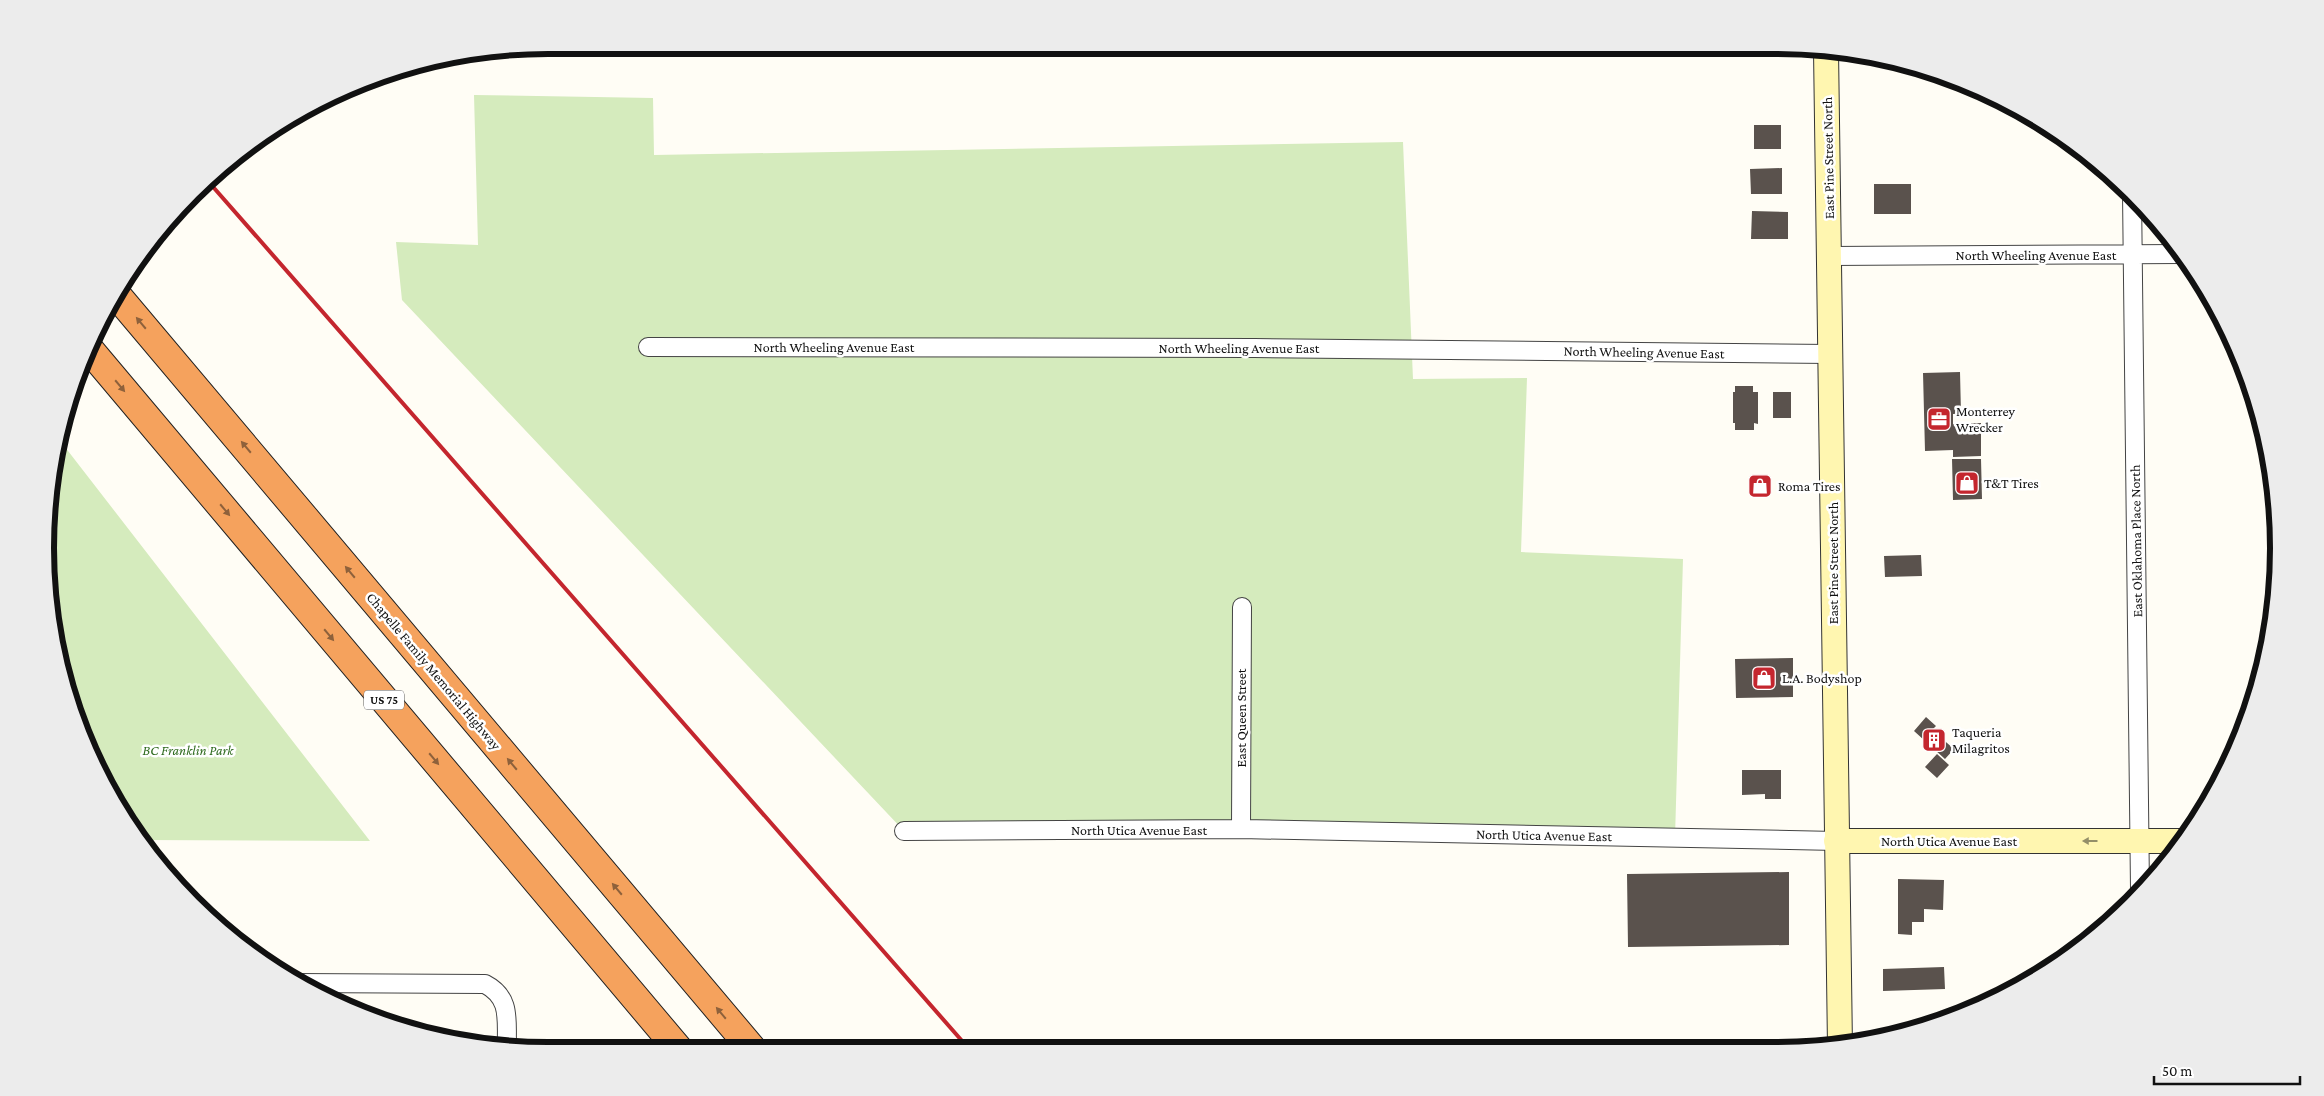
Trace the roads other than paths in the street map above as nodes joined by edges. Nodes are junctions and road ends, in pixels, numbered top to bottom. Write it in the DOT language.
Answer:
graph roads {
  1 [pos="1826,57"];
  2 [pos="2132,206"];
  3 [pos="2173,254"];
  4 [pos="2134,255"];
  5 [pos="1830,256"];
  6 [pos="121,300"];
  7 [pos="648,347"];
  8 [pos="93,354"];
  9 [pos="1830,354"];
  10 [pos="1242,608"];
  11 [pos="1241,829"];
  12 [pos="904,830"];
  13 [pos="1836,840"];
  14 [pos="2139,841"];
  15 [pos="2174,841"];
  16 [pos="2140,882"];
  17 [pos="314,983"];
  18 [pos="1840,1038"];
  19 [pos="506,1040"];
  20 [pos="673,1042"];
  21 [pos="746,1042"];
  1 -- 5 [label="main road, East Pine Street North"];
  2 -- 4 [label="street, East Oklahoma Place North"];
  3 -- 4 [label="street, North Wheeling Avenue East"];
  4 -- 5 [label="street, North Wheeling Avenue East"];
  4 -- 14 [label="street, East Oklahoma Place North"];
  5 -- 9 [label="main road, East Pine Street North"];
  21 -- 6 [label="highway, Chapelle Family Memorial Highway, one-way"];
  7 -- 9 [label="street, North Wheeling Avenue East"];
  8 -- 20 [label="highway, US 75, one-way"];
  9 -- 13 [label="main road, East Pine Street North"];
  10 -- 11 [label="street, East Queen Street"];
  11 -- 12 [label="street, North Utica Avenue East"];
  11 -- 13 [label="street, North Utica Avenue East"];
  14 -- 13 [label="main road, North Utica Avenue East, one-way"];
  13 -- 18 [label="main road, East Pine Street North"];
  14 -- 15 [label="main road, North Utica Avenue East"];
  14 -- 16 [label="street, East Oklahoma Place North"];
  17 -- 19 [label="street"];
}
